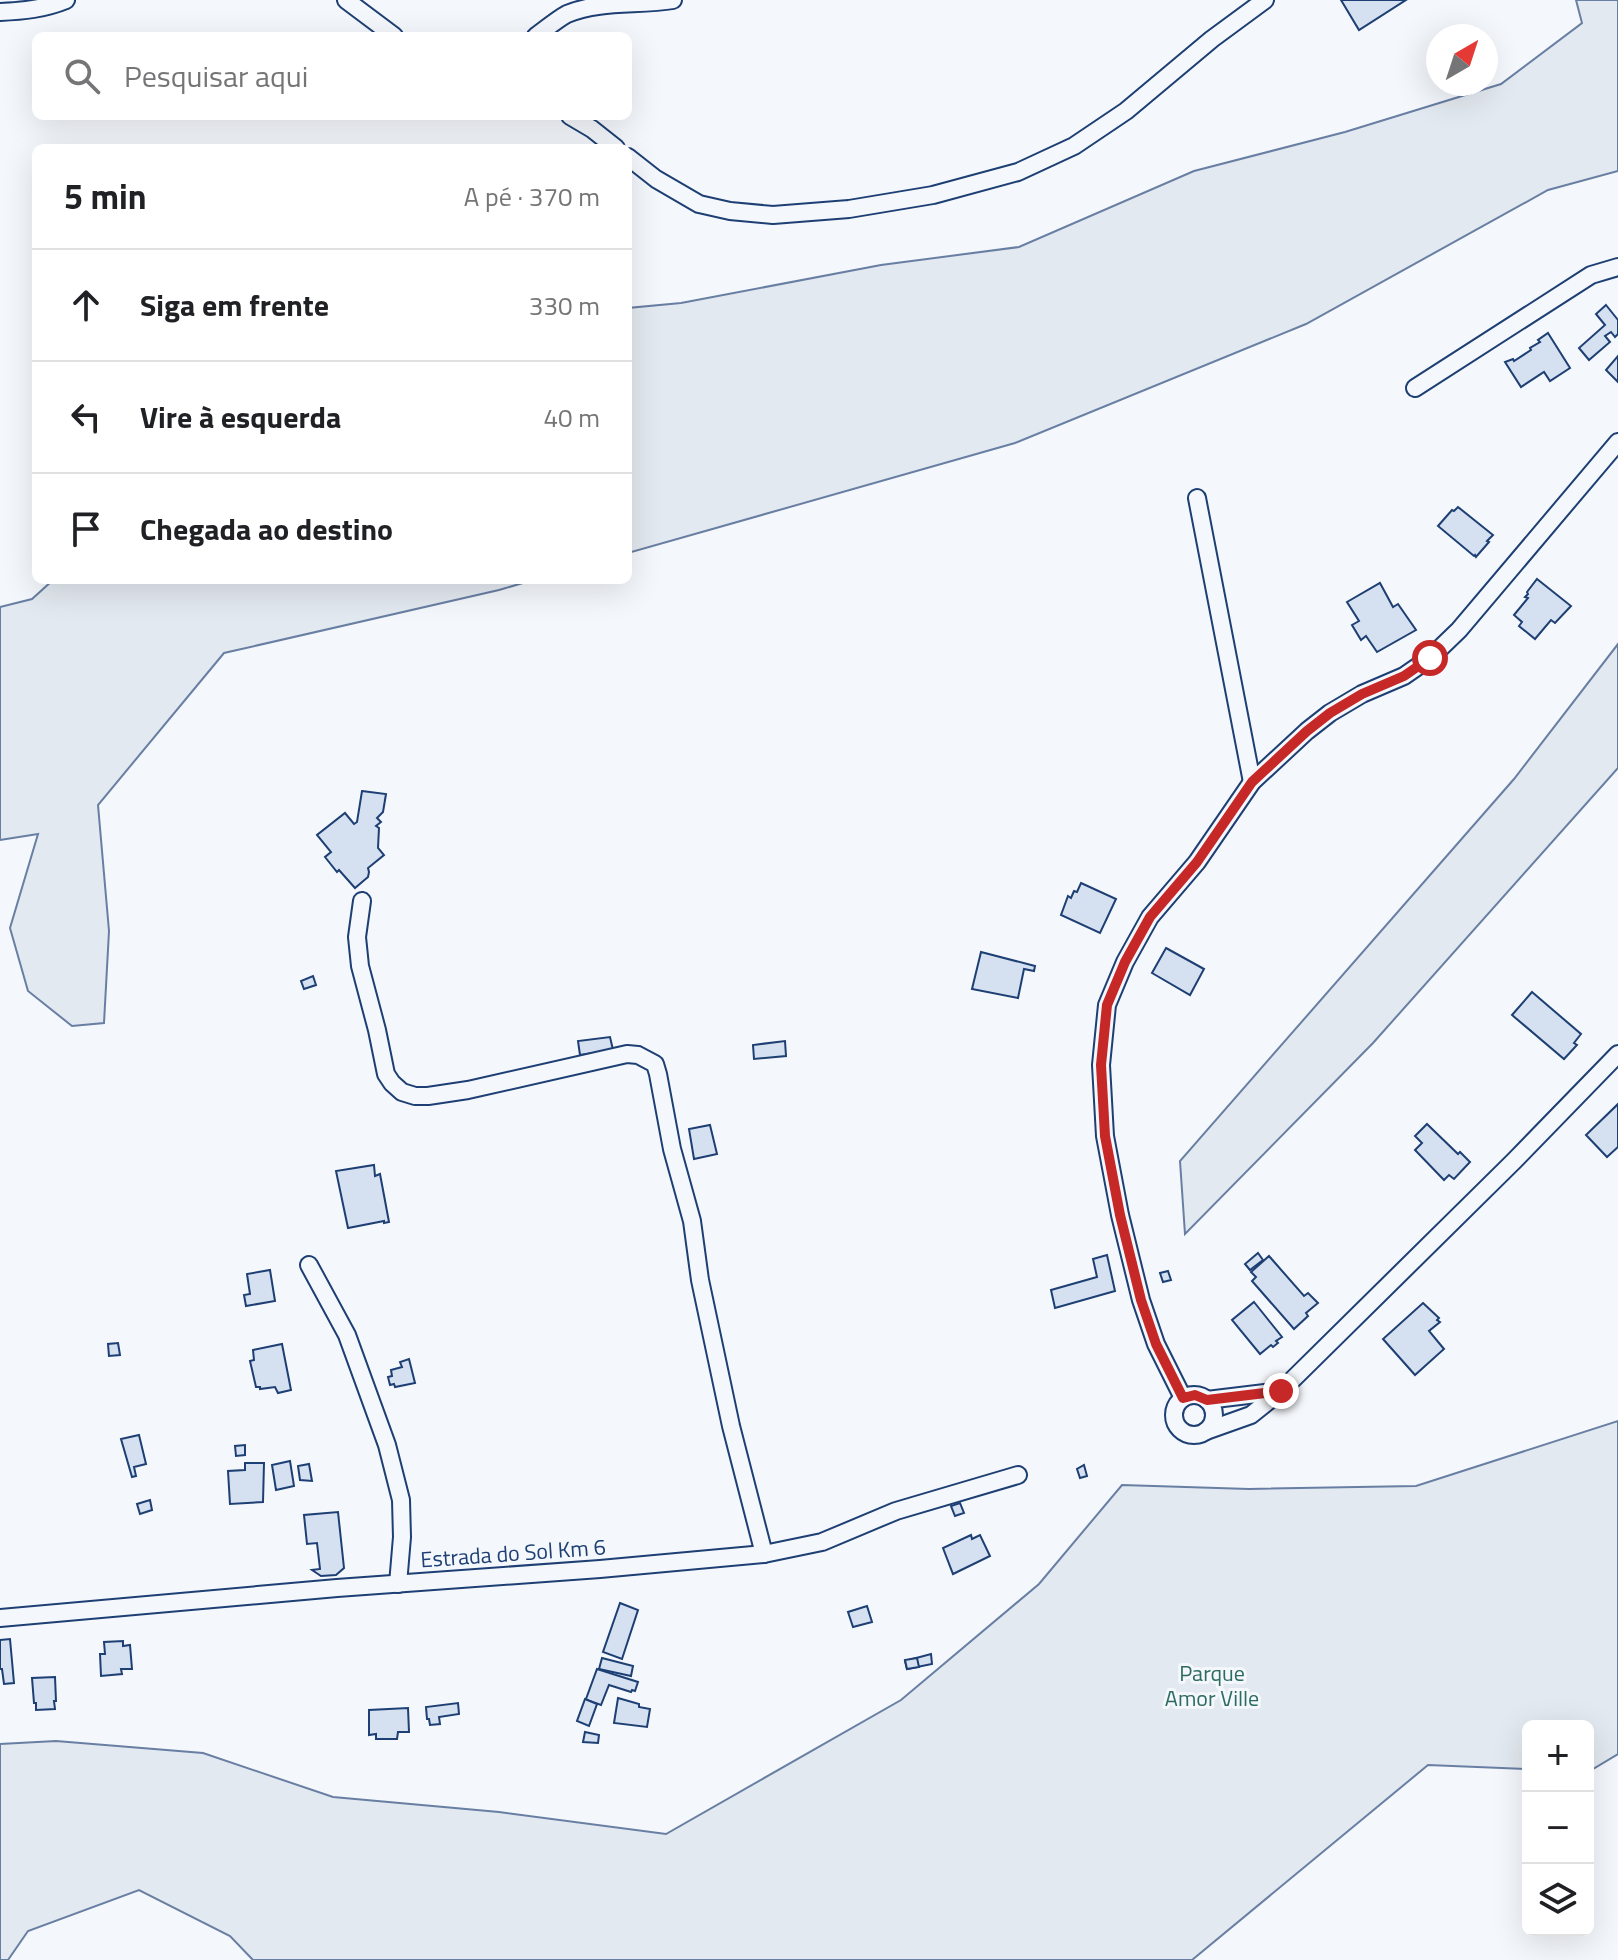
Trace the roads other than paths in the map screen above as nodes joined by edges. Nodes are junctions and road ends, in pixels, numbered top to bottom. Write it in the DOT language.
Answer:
graph roads {
  1 [pos="66,0"];
  2 [pos="346,0"];
  3 [pos="673,0"];
  4 [pos="1265,0"];
  5 [pos="0,12"];
  6 [pos="389,32"];
  7 [pos="542,32"];
  8 [pos="577,120"];
  9 [pos="611,144"];
  10 [pos="632,160"];
  11 [pos="1618,267"];
  12 [pos="1415,388"];
  13 [pos="1618,442"];
  14 [pos="1197,498"];
  15 [pos="1252,782"];
  16 [pos="362,901"];
  17 [pos="1618,1054"];
  18 [pos="309,1265"];
  19 [pos="1281,1391"];
  20 [pos="1183,1398"];
  21 [pos="1207,1400"];
  22 [pos="1206,1431"];
  23 [pos="1018,1475"];
  24 [pos="764,1554"];
  25 [pos="398,1584"];
  26 [pos="0,1618"];
  1 -- 5 [label="street"];
  2 -- 6 [label="street"];
  3 -- 7 [label="street"];
  4 -- 10 [label="street"];
  8 -- 9 [label="street"];
  11 -- 12 [label="street"];
  13 -- 15 [label="street"];
  14 -- 15 [label="street"];
  15 -- 20 [label="street"];
  16 -- 24 [label="street"];
  17 -- 19 [label="street"];
  18 -- 25 [label="street"];
  19 -- 21 [label="street"];
  19 -- 22 [label="street"];
  20 -- 21 [label="street"];
  20 -- 22 [label="street"];
  21 -- 22 [label="street"];
  23 -- 24 [label="street, Estrada do Sol Km 6"];
  24 -- 25 [label="street, Estrada do Sol Km 6"];
  25 -- 26 [label="street, Estrada do Sol Km 6"];
}
